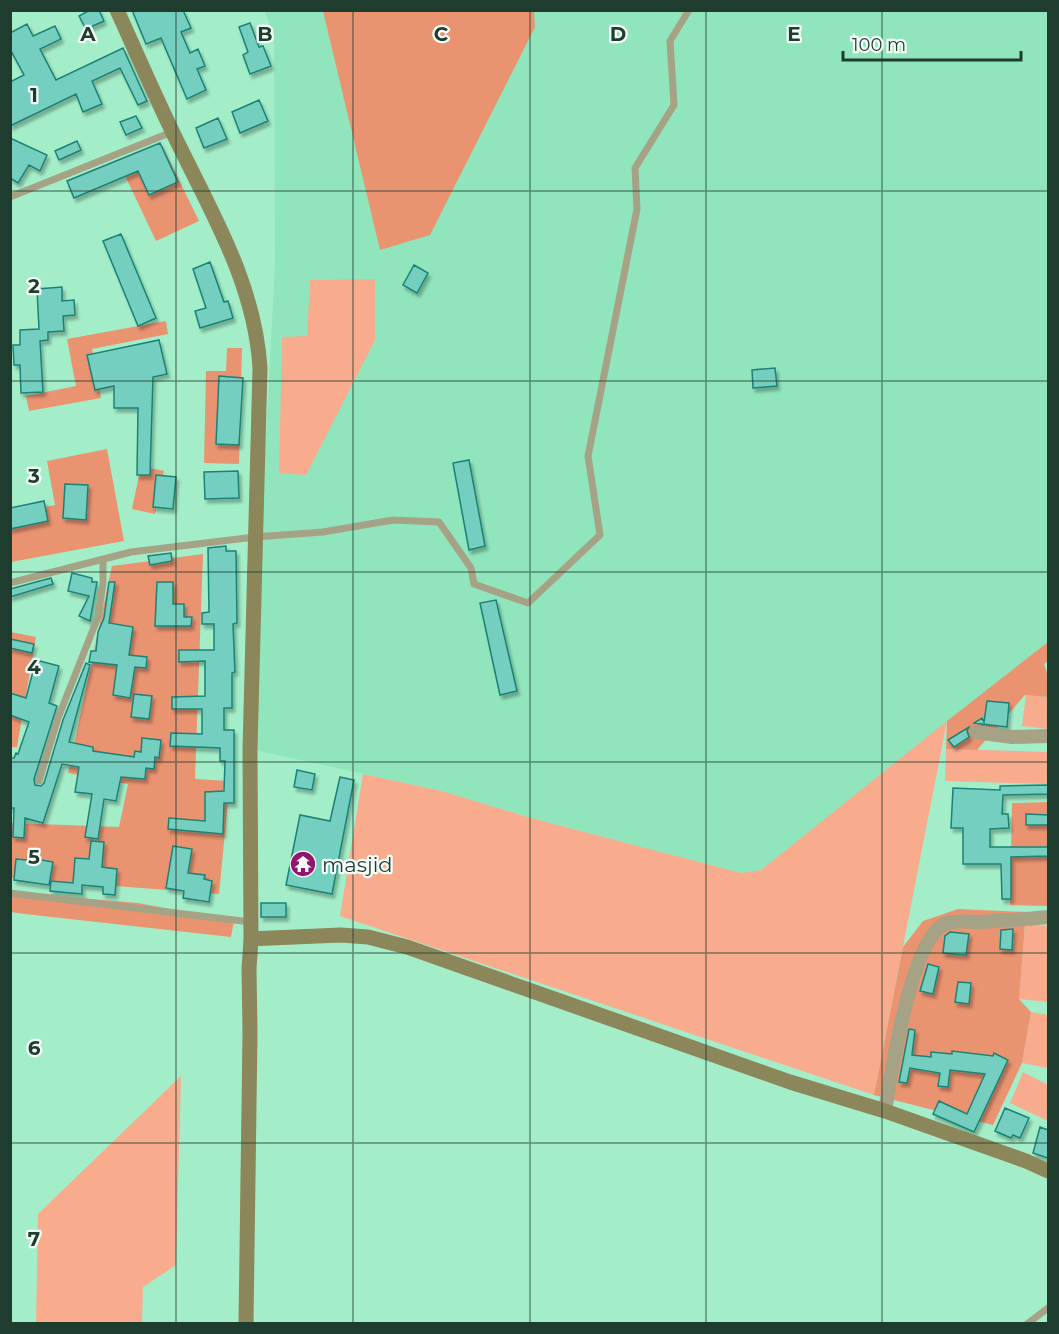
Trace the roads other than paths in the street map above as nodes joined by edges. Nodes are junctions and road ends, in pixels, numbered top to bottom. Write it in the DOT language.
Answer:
graph roads {
  1 [pos="117,10"];
  2 [pos="689,10"];
  3 [pos="172,132"];
  4 [pos="10,197"];
  5 [pos="255,537"];
  6 [pos="103,559"];
  7 [pos="10,583"];
  8 [pos="976,732"];
  9 [pos="1048,736"];
  10 [pos="39,781"];
  11 [pos="10,893"];
  12 [pos="1048,917"];
  13 [pos="251,922"];
  14 [pos="251,939"];
  15 [pos="885,1111"];
  16 [pos="1048,1171"];
  17 [pos="1048,1308"];
  18 [pos="246,1323"];
  19 [pos="1027,1323"];
  1 -- 3 [label="street"];
  2 -- 5 [label="lane"];
  3 -- 4 [label="lane"];
  3 -- 5 [label="street"];
  5 -- 6 [label="lane"];
  5 -- 13 [label="street"];
  6 -- 7 [label="lane"];
  6 -- 10 [label="lane"];
  8 -- 9 [label="street"];
  11 -- 13 [label="lane"];
  12 -- 15 [label="street"];
  13 -- 14 [label="street"];
  14 -- 15 [label="street"];
  14 -- 18 [label="street"];
  15 -- 16 [label="street"];
  17 -- 19 [label="lane"];
}
